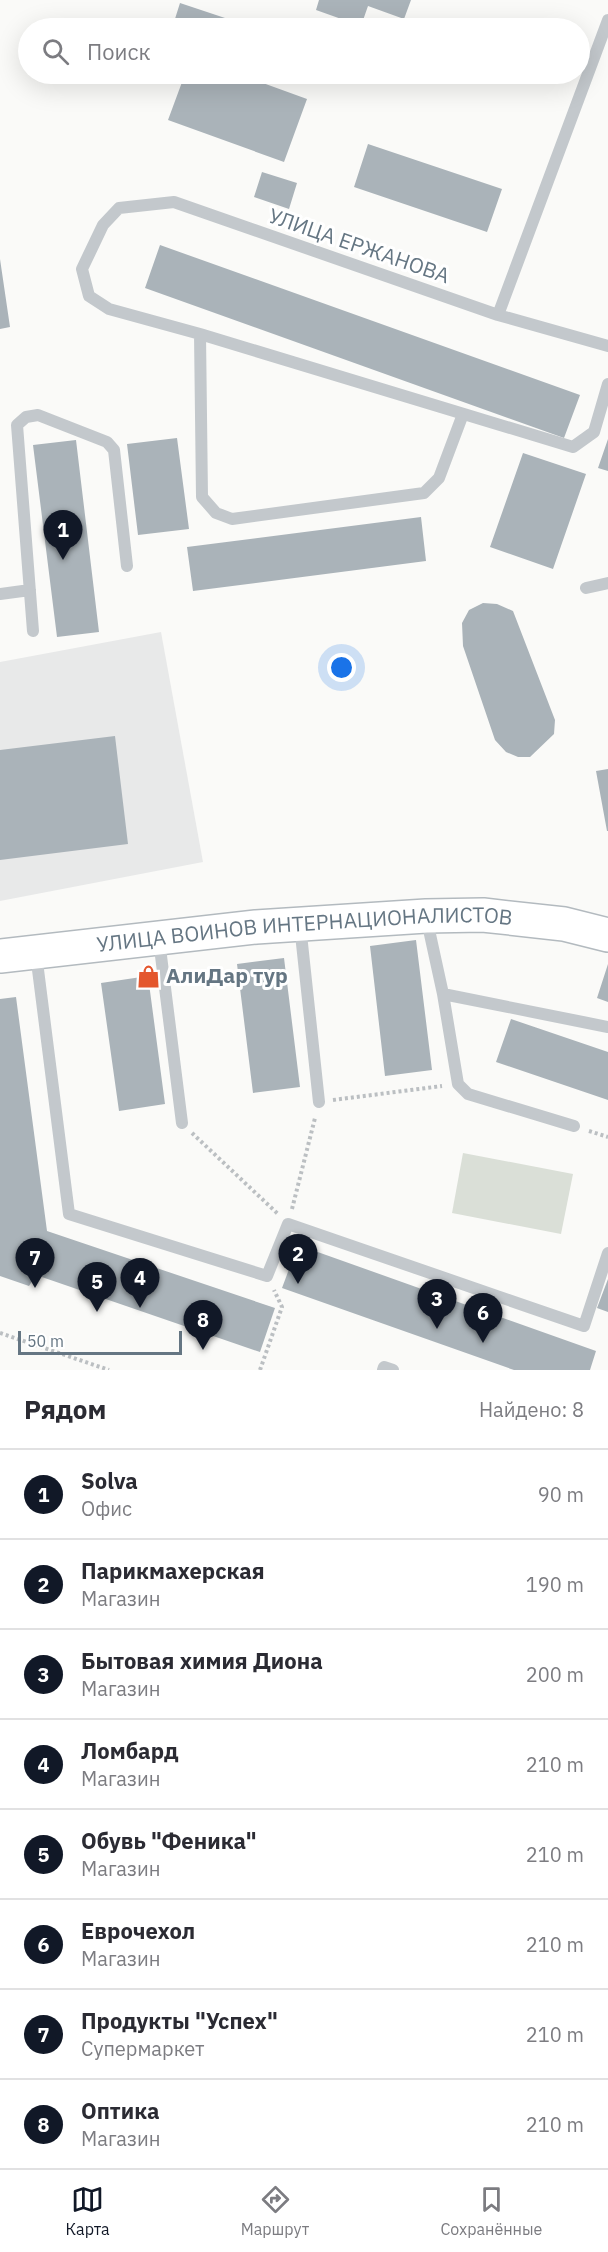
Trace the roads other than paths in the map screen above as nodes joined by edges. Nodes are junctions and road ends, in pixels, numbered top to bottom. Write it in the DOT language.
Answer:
graph roads {
  1 [pos="608,20"];
  2 [pos="590,68"];
  3 [pos="584,84"];
  4 [pos="498,315"];
  5 [pos="200,334"];
  6 [pos="608,346"];
  7 [pos="608,384"];
  8 [pos="463,414"];
  9 [pos="127,566"];
  10 [pos="608,584"];
  11 [pos="586,588"];
  12 [pos="30,590"];
  13 [pos="0,594"];
  14 [pos="33,631"];
  15 [pos="426,916"];
  16 [pos="300,924"];
  17 [pos="608,935"];
  18 [pos="159,938"];
  19 [pos="36,953"];
  20 [pos="0,956"];
  21 [pos="443,994"];
  22 [pos="608,1026"];
  23 [pos="319,1102"];
  24 [pos="182,1123"];
  25 [pos="573,1126"];
  26 [pos="608,1253"];
  27 [pos="383,1370"];
  28 [pos="393,1370"];
  1 -- 2 [label="lane"];
  3 -- 4 [label="lane"];
  4 -- 5 [label="lane, УЛИЦА ЕРЖАНОВА"];
  4 -- 6 [label="lane, УЛИЦА ЕРЖАНОВА"];
  5 -- 8 [label="lane"];
  5 -- 8 [label="lane"];
  7 -- 8 [label="lane"];
  9 -- 12 [label="lane"];
  10 -- 11 [label="lane"];
  12 -- 13 [label="lane"];
  12 -- 14 [label="lane"];
  15 -- 16 [label="main road, УЛИЦА ВОИНОВ ИНТЕРНАЦИОНАЛИСТОВ"];
  15 -- 17 [label="main road, УЛИЦА ВОИНОВ ИНТЕРНАЦИОНАЛИСТОВ"];
  15 -- 21 [label="lane"];
  16 -- 18 [label="main road, УЛИЦА ВОИНОВ ИНТЕРНАЦИОНАЛИСТОВ"];
  16 -- 23 [label="lane"];
  18 -- 19 [label="main road, УЛИЦА ВОИНОВ ИНТЕРНАЦИОНАЛИСТОВ"];
  18 -- 24 [label="lane"];
  19 -- 20 [label="main road, УЛИЦА ВОИНОВ ИНТЕРНАЦИОНАЛИСТОВ"];
  19 -- 26 [label="lane"];
  21 -- 22 [label="lane"];
  21 -- 25 [label="lane"];
  27 -- 28 [label="lane"];
}
